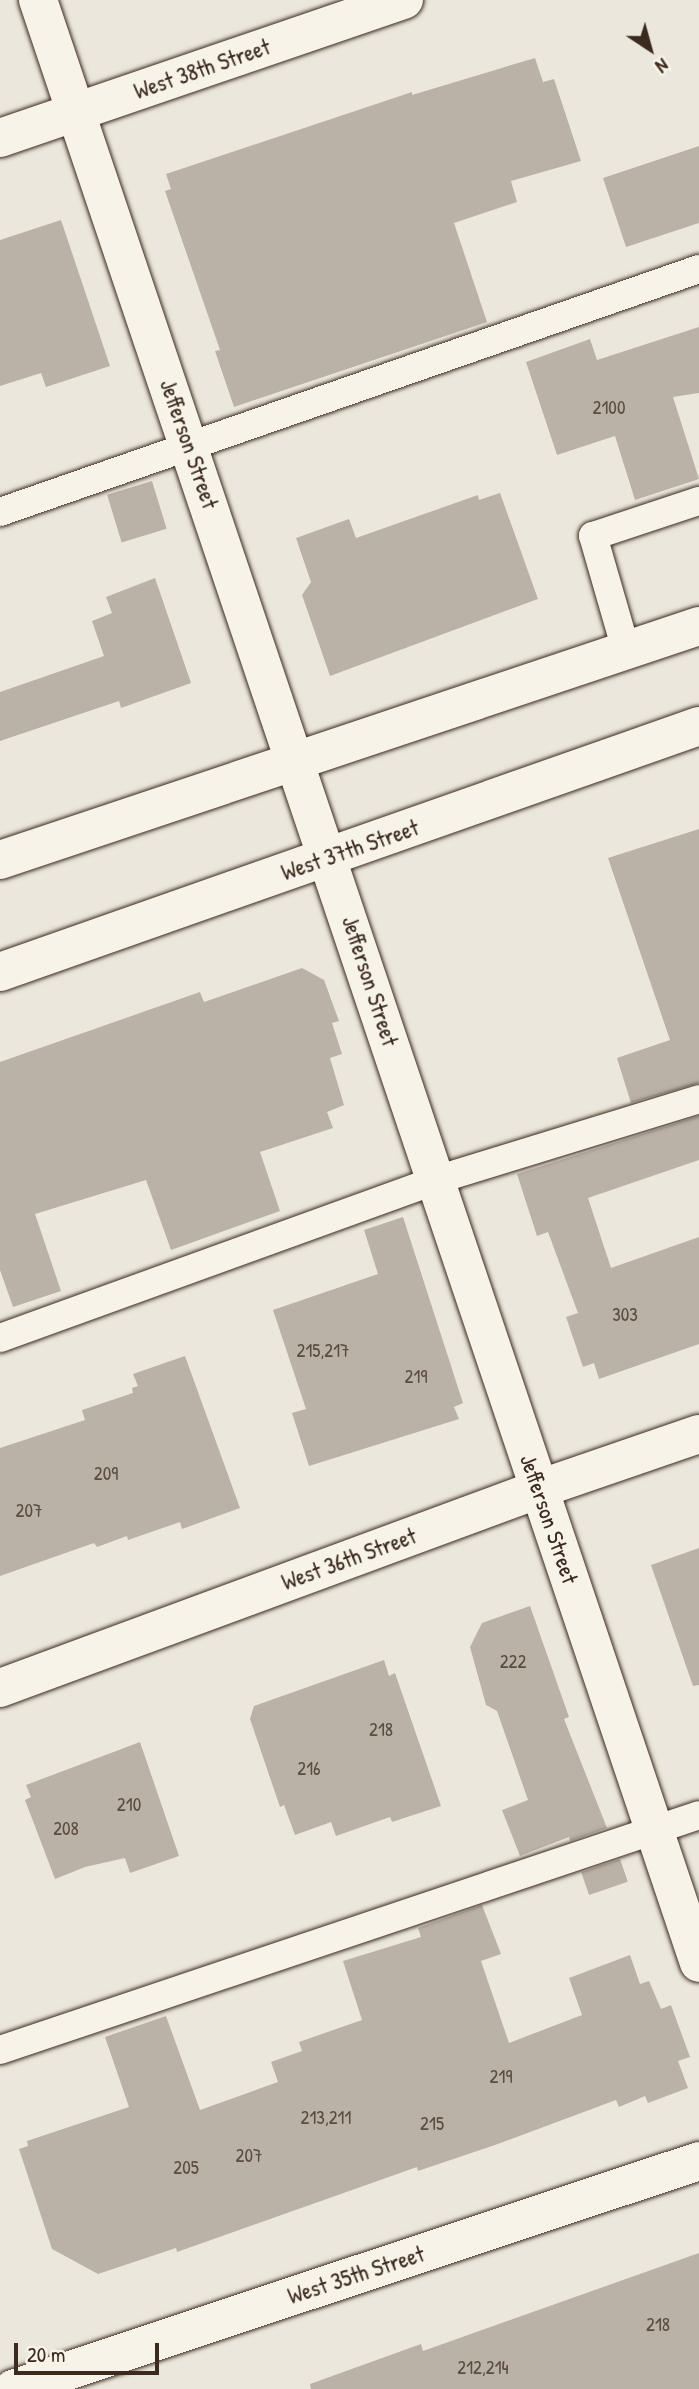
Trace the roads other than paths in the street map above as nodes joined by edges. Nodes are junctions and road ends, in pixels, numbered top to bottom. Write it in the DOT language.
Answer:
graph roads {
  1 [pos="38,0"];
  2 [pos="404,0"];
  3 [pos="76,112"];
  4 [pos="0,138"];
  5 [pos="699,269"];
  6 [pos="189,444"];
  7 [pos="699,501"];
  8 [pos="0,512"];
  9 [pos="699,626"];
  10 [pos="626,650"];
  11 [pos="699,726"];
  12 [pos="296,760"];
  13 [pos="329,858"];
  14 [pos="0,860"];
  15 [pos="0,972"];
  16 [pos="699,1099"];
  17 [pos="436,1180"];
  18 [pos="0,1338"];
  19 [pos="699,1434"];
  20 [pos="539,1489"];
  21 [pos="0,1688"];
  22 [pos="699,1815"];
  23 [pos="654,1831"];
  24 [pos="699,1963"];
  25 [pos="0,2050"];
  26 [pos="699,2161"];
  27 [pos="13,2389"];
  1 -- 3 [label="street, Jefferson Street"];
  2 -- 3 [label="street, West 38th Street"];
  3 -- 4 [label="street, West 38th Street"];
  3 -- 6 [label="street, Jefferson Street"];
  5 -- 6 [label="lane"];
  6 -- 8 [label="lane"];
  6 -- 12 [label="street, Jefferson Street"];
  7 -- 10 [label="lane"];
  9 -- 10 [label="street"];
  10 -- 12 [label="street"];
  11 -- 13 [label="street, West 37th Street"];
  12 -- 13 [label="street, Jefferson Street"];
  12 -- 14 [label="street"];
  13 -- 15 [label="street, West 37th Street"];
  13 -- 17 [label="street, Jefferson Street"];
  16 -- 17 [label="lane"];
  17 -- 18 [label="lane"];
  17 -- 20 [label="street, Jefferson Street"];
  19 -- 20 [label="street, West 36th Street"];
  20 -- 21 [label="street, West 36th Street"];
  20 -- 23 [label="street, Jefferson Street"];
  22 -- 23 [label="lane"];
  23 -- 24 [label="street, Jefferson Street"];
  23 -- 25 [label="lane"];
  26 -- 27 [label="street, West 35th Street"];
}
